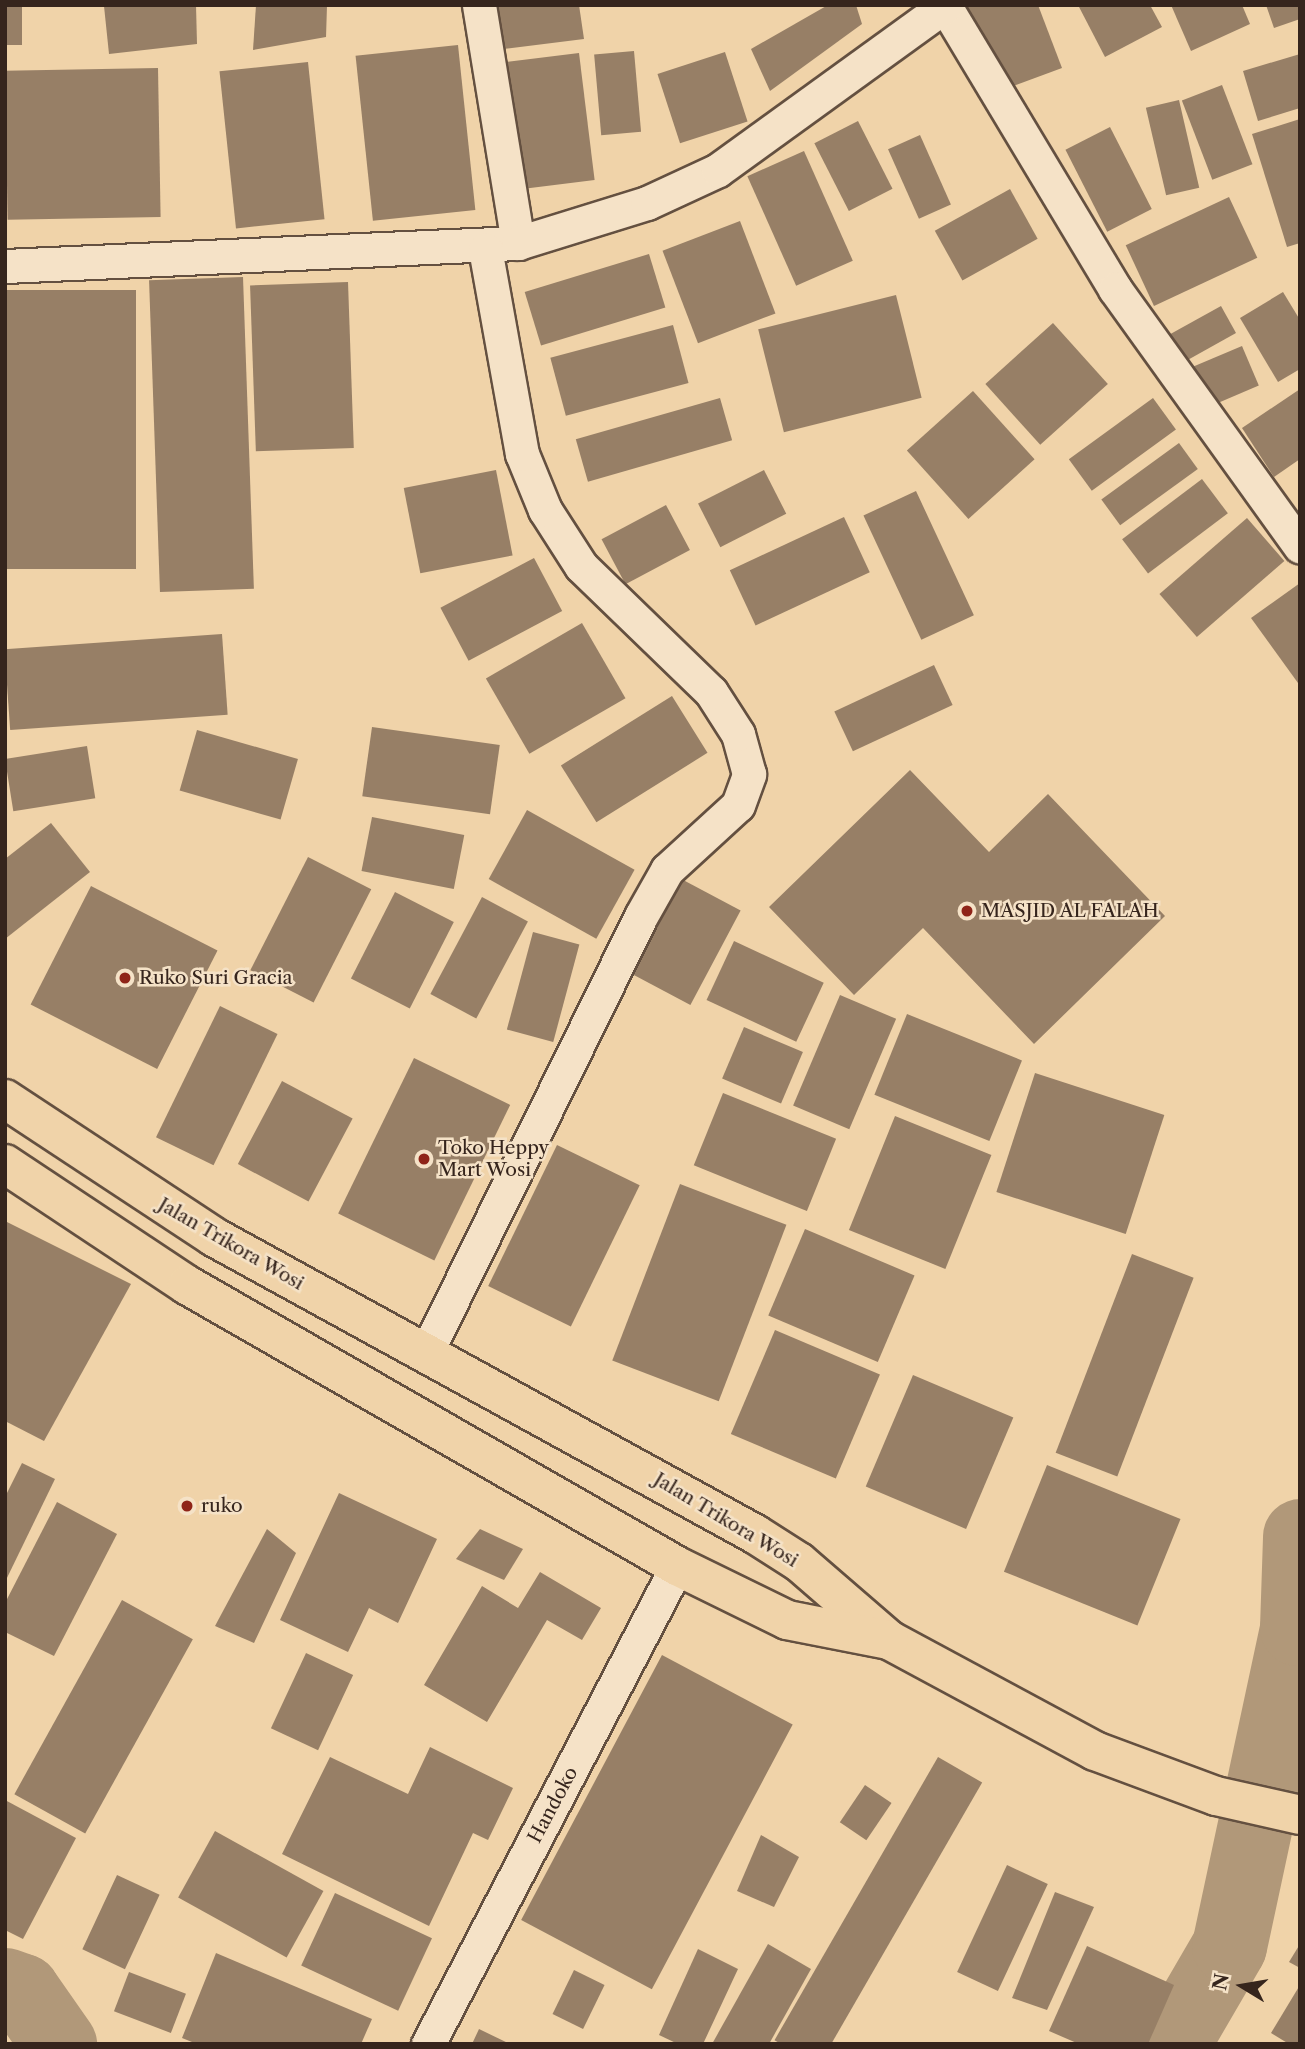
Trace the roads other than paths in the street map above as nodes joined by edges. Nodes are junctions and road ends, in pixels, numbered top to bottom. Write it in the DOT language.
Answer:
graph roads {
  1 [pos="479,5"];
  2 [pos="946,5"];
  3 [pos="518,243"];
  4 [pos="485,249"];
  5 [pos="5,266"];
  6 [pos="1300,546"];
  7 [pos="5,1099"];
  8 [pos="5,1164"];
  9 [pos="427,1351"];
  10 [pos="677,1566"];
  11 [pos="889,1640"];
  12 [pos="1298,1814"];
  13 [pos="428,2044"];
  1 -- 3 [label="street"];
  2 -- 3 [label="street"];
  2 -- 6 [label="street"];
  3 -- 4 [label="street"];
  4 -- 5 [label="street"];
  4 -- 9 [label="street"];
  7 -- 9 [label="highway, Jalan Trikora Wosi"];
  8 -- 10 [label="highway"];
  9 -- 11 [label="highway, Jalan Trikora Wosi"];
  10 -- 11 [label="highway"];
  10 -- 13 [label="street, Handoko"];
  11 -- 12 [label="highway"];
}
